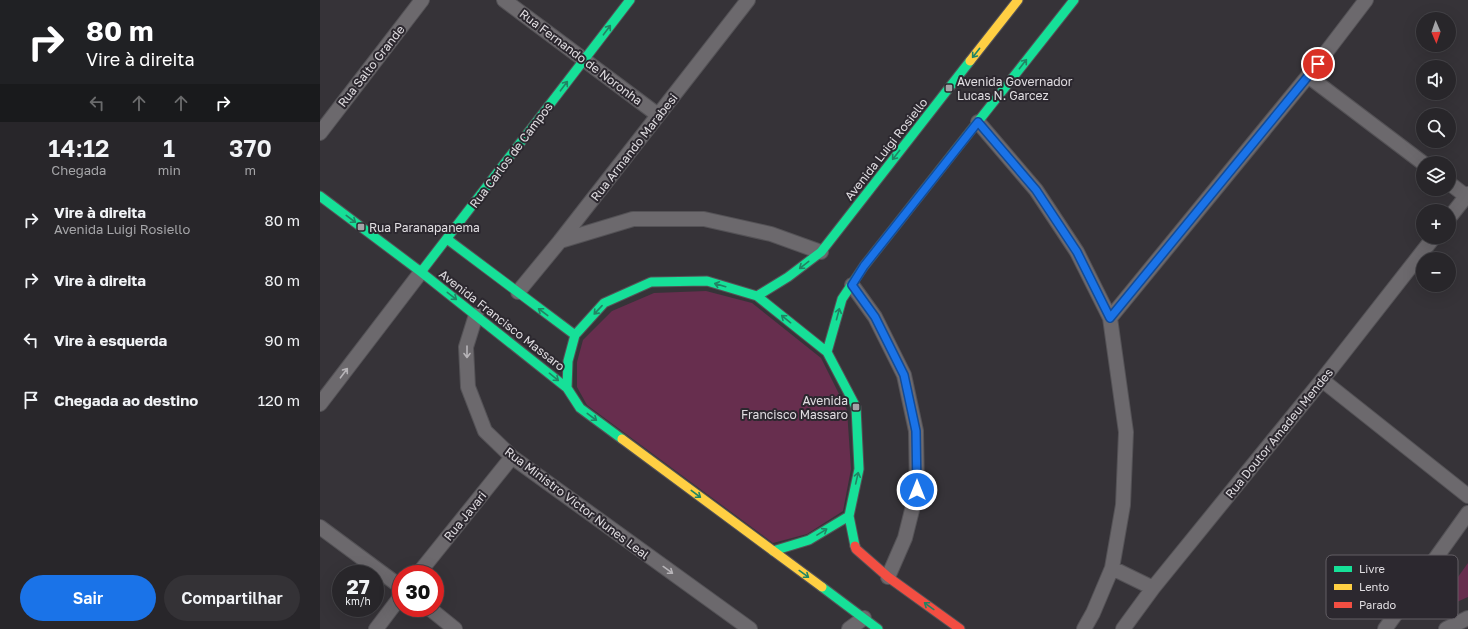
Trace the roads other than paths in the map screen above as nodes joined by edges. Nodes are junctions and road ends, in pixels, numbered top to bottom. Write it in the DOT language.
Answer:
graph roads {
  1 [pos="422,0"];
  2 [pos="504,0"];
  3 [pos="630,0"];
  4 [pos="748,0"];
  5 [pos="1018,0"];
  6 [pos="1074,0"];
  7 [pos="1366,0"];
  8 [pos="584,59"];
  9 [pos="1308,76"];
  10 [pos="658,114"];
  11 [pos="978,122"];
  12 [pos="320,133"];
  13 [pos="1416,158"];
  14 [pos="1456,188"];
  15 [pos="1467,195"];
  16 [pos="320,196"];
  17 [pos="1456,209"];
  18 [pos="447,239"];
  19 [pos="560,241"];
  20 [pos="1429,244"];
  21 [pos="821,252"];
  22 [pos="421,272"];
  23 [pos="852,285"];
  24 [pos="518,292"];
  25 [pos="757,296"];
  26 [pos="476,315"];
  27 [pos="1110,318"];
  28 [pos="575,335"];
  29 [pos="828,352"];
  30 [pos="1322,380"];
  31 [pos="567,388"];
  32 [pos="320,404"];
  33 [pos="512,458"];
  34 [pos="1468,496"];
  35 [pos="1468,513"];
  36 [pos="848,516"];
  37 [pos="320,527"];
  38 [pos="773,551"];
  39 [pos="1438,555"];
  40 [pos="425,565"];
  41 [pos="1112,568"];
  42 [pos="888,577"];
  43 [pos="392,580"];
  44 [pos="1153,588"];
  45 [pos="392,608"];
  46 [pos="438,617"];
  47 [pos="864,618"];
  48 [pos="1468,618"];
  49 [pos="1392,619"];
  50 [pos="448,626"];
  51 [pos="376,629"];
  52 [pos="750,629"];
  53 [pos="848,629"];
  54 [pos="878,629"];
  55 [pos="960,629"];
  56 [pos="1084,629"];
  57 [pos="1123,629"];
  58 [pos="1385,629"];
  59 [pos="1446,629"];
  1 -- 12 [label="street, Rua Salto Grande"];
  2 -- 8 [label="street, Rua Fernando de Noronha"];
  8 -- 3 [label="main road, Rua Carlos de Campos, one-way"];
  4 -- 10 [label="street, Rua Armando Marabesi"];
  5 -- 21 [label="main road, Avenida Luigi Rosiello, one-way"];
  11 -- 6 [label="main road, one-way"];
  7 -- 9 [label="street"];
  8 -- 10 [label="street, Rua Fernando de Noronha"];
  18 -- 8 [label="main road, Rua Carlos de Campos, one-way"];
  9 -- 13 [label="street"];
  9 -- 27 [label="street"];
  10 -- 19 [label="street, Rua Armando Marabesi"];
  11 -- 23 [label="main road"];
  11 -- 27 [label="street"];
  14 -- 15 [label="street"];
  15 -- 17 [label="street"];
  16 -- 22 [label="main road, one-way"];
  18 -- 22 [label="main road, Rua Carlos de Campos"];
  18 -- 24 [label="main road"];
  19 -- 21 [label="street"];
  19 -- 24 [label="street, Rua Armando Marabesi"];
  20 -- 30 [label="street, Rua Doutor Amadeu Mendes"];
  21 -- 25 [label="main road, Avenida Luigi Rosiello, one-way"];
  22 -- 26 [label="main road, Avenida Francisco Massaro, one-way"];
  32 -- 22 [label="street, Rua Carlos de Campos, one-way"];
  29 -- 23 [label="main road, one-way"];
  23 -- 42 [label="street"];
  28 -- 24 [label="main road, one-way"];
  25 -- 28 [label="main road, Avenida Francisco Massaro, one-way"];
  29 -- 25 [label="main road, Avenida Francisco Massaro, one-way"];
  26 -- 31 [label="main road, Avenida Francisco Massaro, one-way"];
  26 -- 33 [label="street, Rua Ministro Victor Nunes Leal, one-way"];
  27 -- 41 [label="street"];
  28 -- 31 [label="main road, Avenida Francisco Massaro"];
  36 -- 29 [label="main road, Avenida Francisco Massaro, one-way"];
  30 -- 34 [label="street"];
  30 -- 44 [label="street, Rua Doutor Amadeu Mendes"];
  31 -- 38 [label="main road, Avenida Francisco Massaro, one-way"];
  33 -- 40 [label="street, Rua Javari"];
  33 -- 52 [label="street, Rua Ministro Victor Nunes Leal, one-way"];
  35 -- 39 [label="street"];
  38 -- 36 [label="main road, one-way"];
  36 -- 42 [label="main road, Avenida Francisco Massaro"];
  37 -- 43 [label="street"];
  38 -- 47 [label="main road, Avenida Francisco Massaro, one-way"];
  41 -- 44 [label="street"];
  41 -- 56 [label="street"];
  55 -- 42 [label="main road, Avenida Francisco Massaro, one-way"];
  44 -- 57 [label="street, Rua Doutor Amadeu Mendes"];
  45 -- 51 [label="street"];
  46 -- 50 [label="street"];
  47 -- 53 [label="street"];
  47 -- 54 [label="main road, Avenida Francisco Massaro"];
  48 -- 59 [label="street"];
  49 -- 58 [label="street"];
}
